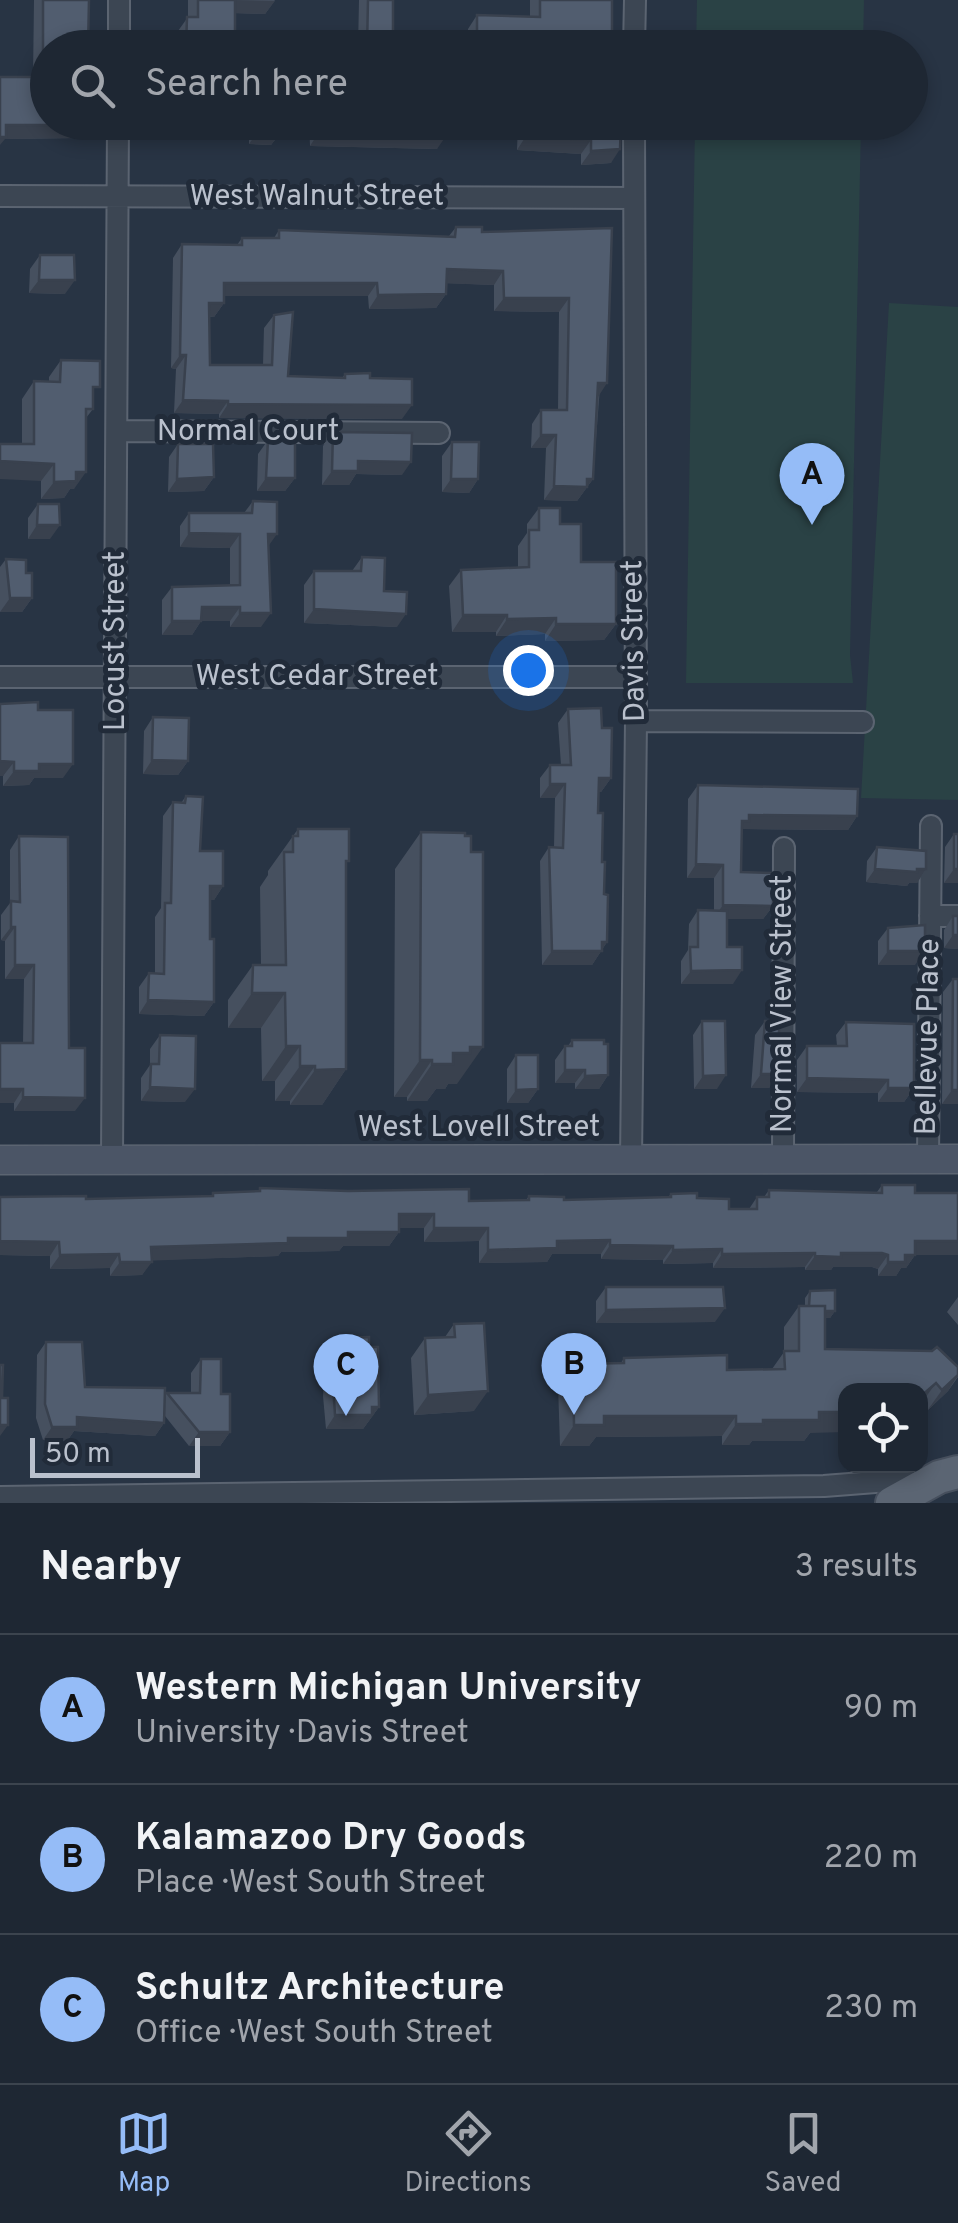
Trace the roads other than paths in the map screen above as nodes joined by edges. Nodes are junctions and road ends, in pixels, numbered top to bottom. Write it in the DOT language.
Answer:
graph roads {
  1 [pos="119,0"];
  2 [pos="635,0"];
  3 [pos="119,30"];
  4 [pos="634,30"];
  5 [pos="118,140"];
  6 [pos="634,140"];
  7 [pos="0,196"];
  8 [pos="118,196"];
  9 [pos="634,198"];
  10 [pos="118,431"];
  11 [pos="439,433"];
  12 [pos="0,676"];
  13 [pos="116,676"];
  14 [pos="634,676"];
  15 [pos="636,721"];
  16 [pos="862,722"];
  17 [pos="931,826"];
  18 [pos="784,848"];
  19 [pos="930,916"];
  20 [pos="958,916"];
  21 [pos="928,1158"];
  22 [pos="782,1159"];
  23 [pos="958,1159"];
  24 [pos="0,1160"];
  25 [pos="112,1160"];
  26 [pos="631,1160"];
  27 [pos="944,1476"];
  28 [pos="0,1497"];
  29 [pos="892,1503"];
  1 -- 3 [label="street"];
  2 -- 4 [label="street"];
  5 -- 8 [label="street, Locust Street"];
  6 -- 9 [label="street, Davis Street"];
  7 -- 8 [label="street, West Walnut Street"];
  8 -- 9 [label="street, West Walnut Street"];
  8 -- 10 [label="street, Locust Street"];
  9 -- 14 [label="street, Davis Street"];
  10 -- 11 [label="street, Normal Court"];
  10 -- 13 [label="street, Locust Street"];
  12 -- 13 [label="street, West Cedar Street"];
  13 -- 14 [label="street, West Cedar Street"];
  13 -- 25 [label="street, Locust Street"];
  14 -- 15 [label="street, Davis Street"];
  15 -- 16 [label="street"];
  15 -- 26 [label="street, Davis Street"];
  17 -- 19 [label="street, Bellevue Place"];
  18 -- 22 [label="street, Normal View Street"];
  19 -- 20 [label="street, Bellevue Place"];
  19 -- 21 [label="street, Bellevue Place"];
  21 -- 22 [label="street, West Lovell Street"];
  21 -- 23 [label="street, West Lovell Street"];
  22 -- 26 [label="street, West Lovell Street"];
  24 -- 25 [label="street, West Lovell Street"];
  25 -- 26 [label="street, West Lovell Street"];
  27 -- 28 [label="street"];
  27 -- 29 [label="main road"];
}
